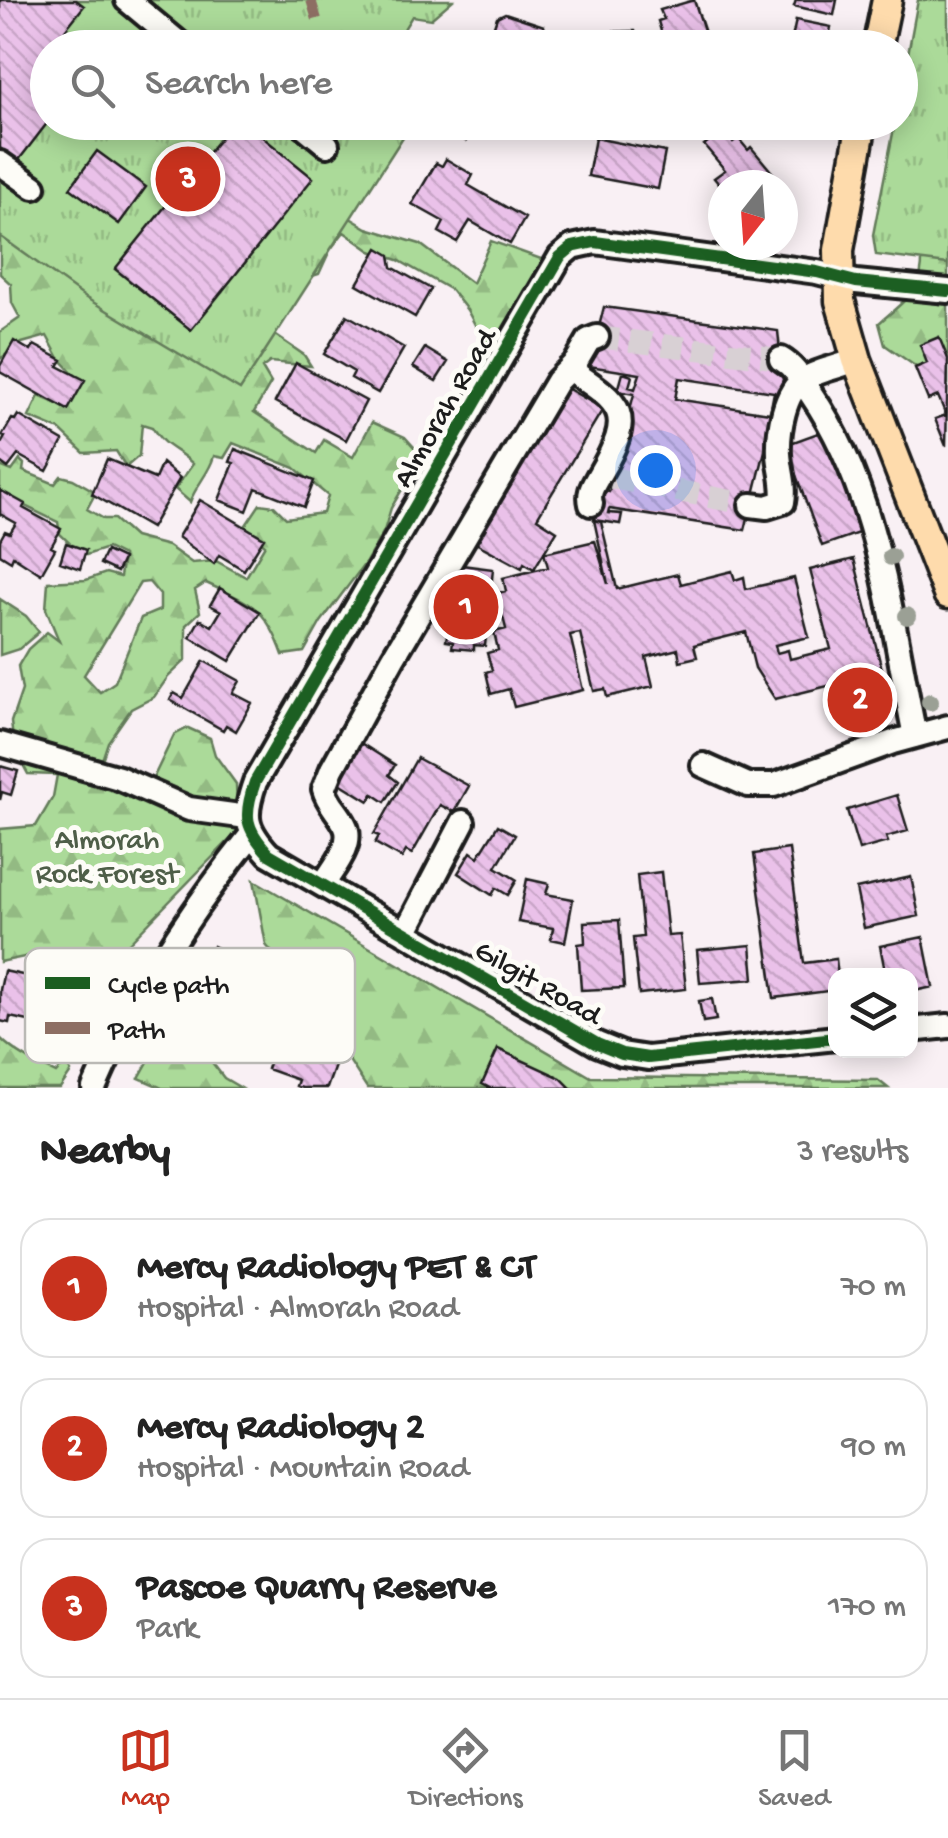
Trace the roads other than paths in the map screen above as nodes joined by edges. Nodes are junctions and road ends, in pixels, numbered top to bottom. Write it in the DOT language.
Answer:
graph roads {
  1 [pos="126,0"];
  2 [pos="887,0"];
  3 [pos="163,30"];
  4 [pos="881,30"];
  5 [pos="321,140"];
  6 [pos="858,140"];
  7 [pos="327,145"];
  8 [pos="0,163"];
  9 [pos="34,187"];
  10 [pos="838,278"];
  11 [pos="948,291"];
  12 [pos="597,337"];
  13 [pos="781,359"];
  14 [pos="857,360"];
  15 [pos="570,368"];
  16 [pos="801,380"];
  17 [pos="592,504"];
  18 [pos="751,504"];
  19 [pos="948,594"];
  20 [pos="948,728"];
  21 [pos="915,736"];
  22 [pos="0,744"];
  23 [pos="703,766"];
  24 [pos="463,822"];
  25 [pos="249,826"];
  26 [pos="323,885"];
  27 [pos="405,933"];
  28 [pos="169,948"];
  29 [pos="948,1026"];
  30 [pos="918,1029"];
  31 [pos="828,1039"];
  32 [pos="105,1063"];
  33 [pos="94,1088"];
  1 -- 3 [label="street"];
  2 -- 4 [label="main road"];
  5 -- 7 [label="street"];
  6 -- 10 [label="main road"];
  8 -- 9 [label="street"];
  10 -- 11 [label="street, Almorah Road"];
  10 -- 14 [label="main road"];
  10 -- 25 [label="street, Almorah Road"];
  12 -- 15 [label="street"];
  13 -- 16 [label="street"];
  14 -- 16 [label="street"];
  14 -- 19 [label="main road"];
  15 -- 17 [label="street"];
  15 -- 26 [label="street"];
  16 -- 18 [label="street"];
  16 -- 21 [label="street"];
  20 -- 21 [label="street"];
  21 -- 23 [label="street"];
  22 -- 25 [label="street"];
  24 -- 27 [label="street"];
  25 -- 26 [label="street, Gilgit Road"];
  25 -- 28 [label="street, Almorah Road"];
  26 -- 27 [label="street, Gilgit Road"];
  27 -- 31 [label="street, Gilgit Road"];
  29 -- 30 [label="street"];
  32 -- 33 [label="street, Almorah Road"];
}
